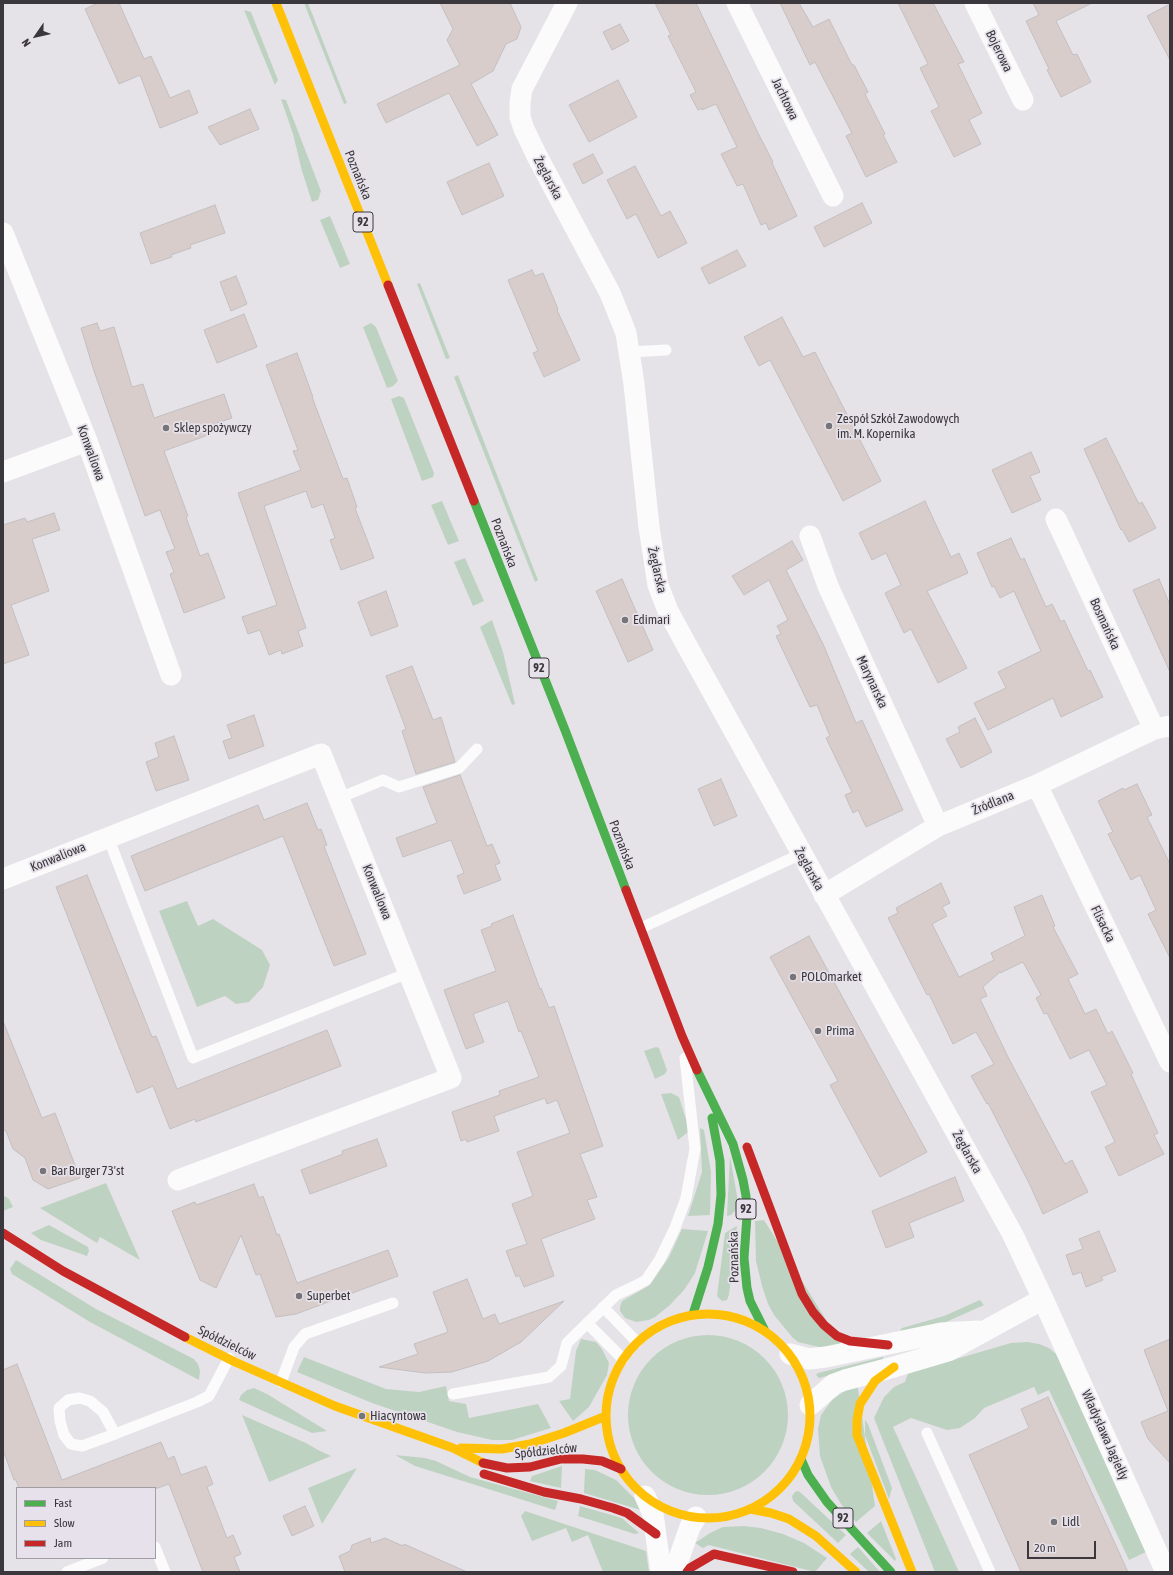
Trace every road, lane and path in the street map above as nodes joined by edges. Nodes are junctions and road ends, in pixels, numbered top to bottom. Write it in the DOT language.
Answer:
graph roads {
  1 [pos="276,3"];
  2 [pos="567,3"];
  3 [pos="737,3"];
  4 [pos="975,3"];
  5 [pos="1023,100"];
  6 [pos="833,196"];
  7 [pos="3,234"];
  8 [pos="666,350"];
  9 [pos="628,352"];
  10 [pos="87,441"];
  11 [pos="3,472"];
  12 [pos="1056,519"];
  13 [pos="810,536"];
  14 [pos="171,675"];
  15 [pos="1162,728"];
  16 [pos="477,749"];
  17 [pos="1037,785"];
  18 [pos="339,798"];
  19 [pos="938,826"];
  20 [pos="108,837"];
  21 [pos="801,854"];
  22 [pos="3,879"];
  23 [pos="824,895"];
  24 [pos="640,928"];
  25 [pos="408,973"];
  26 [pos="682,1036"];
  27 [pos="1170,1062"];
  28 [pos="707,1093"];
  29 [pos="178,1180"];
  30 [pos="3,1233"];
  31 [pos="1043,1299"];
  32 [pos="393,1303"];
  33 [pos="603,1307"];
  34 [pos="694,1314"];
  35 [pos="587,1323"];
  36 [pos="764,1330"];
  37 [pos="984,1331"];
  38 [pos="638,1342"];
  39 [pos="888,1345"];
  40 [pos="790,1354"];
  41 [pos="229,1358"];
  42 [pos="623,1359"];
  43 [pos="894,1368"];
  44 [pos="281,1382"];
  45 [pos="453,1394"];
  46 [pos="810,1405"];
  47 [pos="606,1416"];
  48 [pos="927,1433"];
  49 [pos="115,1434"];
  50 [pos="427,1439"];
  51 [pos="453,1448"];
  52 [pos="454,1459"];
  53 [pos="801,1459"];
  54 [pos="621,1469"];
  55 [pos="475,1472"];
  56 [pos="645,1496"];
  57 [pos="750,1509"];
  58 [pos="696,1517"];
  59 [pos="656,1534"];
  60 [pos="156,1550"];
  61 [pos="100,1559"];
  62 [pos="67,1572"];
  63 [pos="165,1572"];
  64 [pos="661,1572"];
  65 [pos="674,1572"];
  66 [pos="687,1572"];
  67 [pos="793,1572"];
  68 [pos="856,1572"];
  69 [pos="891,1572"];
  70 [pos="912,1572"];
  71 [pos="990,1572"];
  72 [pos="1166,1572"];
  1 -- 24 [label="main road, Poznańska / 92"];
  2 -- 9 [label="street, Żeglarska"];
  3 -- 6 [label="street, Jachtowa"];
  4 -- 5 [label="street, Bojerowa"];
  7 -- 10 [label="street, Konwaliowa"];
  8 -- 9 [label="lane"];
  9 -- 21 [label="street, Żeglarska"];
  10 -- 11 [label="street"];
  10 -- 14 [label="street, Konwaliowa"];
  12 -- 15 [label="street, Bosmańska"];
  13 -- 19 [label="street, Marynarska"];
  15 -- 17 [label="street, Źródlana"];
  16 -- 18 [label="lane"];
  17 -- 19 [label="street, Źródlana"];
  17 -- 27 [label="street, Flisacka"];
  18 -- 20 [label="street, Konwaliowa"];
  18 -- 25 [label="street, Konwaliowa"];
  19 -- 23 [label="street, Źródlana"];
  20 -- 22 [label="street, Konwaliowa"];
  20 -- 25 [label="lane"];
  21 -- 23 [label="street, Żeglarska"];
  21 -- 24 [label="lane"];
  23 -- 31 [label="street, Żeglarska"];
  24 -- 26 [label="main road, Poznańska / 92"];
  25 -- 29 [label="street, Konwaliowa"];
  26 -- 28 [label="main road, Poznańska / 92"];
  26 -- 33 [label="lane"];
  28 -- 34 [label="main road, Poznańska / 92"];
  28 -- 36 [label="main road, Poznańska / 92"];
  28 -- 39 [label="main road"];
  30 -- 41 [label="main road, Spółdzielców"];
  31 -- 37 [label="street"];
  31 -- 72 [label="street, Władysława Jagiełły"];
  32 -- 44 [label="lane"];
  33 -- 35 [label="lane"];
  33 -- 38 [label="lane"];
  34 -- 36 [label="main road, 92"];
  34 -- 38 [label="main road, 92"];
  35 -- 42 [label="lane"];
  35 -- 45 [label="lane"];
  36 -- 40 [label="main road, 92"];
  37 -- 39 [label="street"];
  37 -- 43 [label="street"];
  38 -- 42 [label="main road, 92"];
  39 -- 40 [label="street"];
  40 -- 46 [label="main road, 92"];
  41 -- 44 [label="main road, Spółdzielców"];
  41 -- 49 [label="lane"];
  42 -- 47 [label="main road, 92"];
  43 -- 46 [label="street"];
  43 -- 70 [label="main road"];
  44 -- 50 [label="main road, Spółdzielców"];
  46 -- 53 [label="main road, 92"];
  47 -- 51 [label="main road, Spółdzielców"];
  47 -- 54 [label="main road, 92"];
  48 -- 71 [label="lane"];
  49 -- 49 [label="lane"];
  50 -- 51 [label="main road, Spółdzielców"];
  50 -- 52 [label="main road"];
  51 -- 54 [label="main road, Spółdzielców"];
  53 -- 57 [label="main road, 92"];
  53 -- 69 [label="main road, 92"];
  54 -- 56 [label="main road, 92"];
  55 -- 59 [label="main road"];
  56 -- 58 [label="main road, 92"];
  56 -- 59 [label="street"];
  57 -- 58 [label="main road, 92"];
  57 -- 68 [label="main road, 92"];
  58 -- 65 [label="street"];
  59 -- 64 [label="street"];
  60 -- 63 [label="lane"];
  61 -- 62 [label="lane"];
  66 -- 67 [label="main road"];
}
